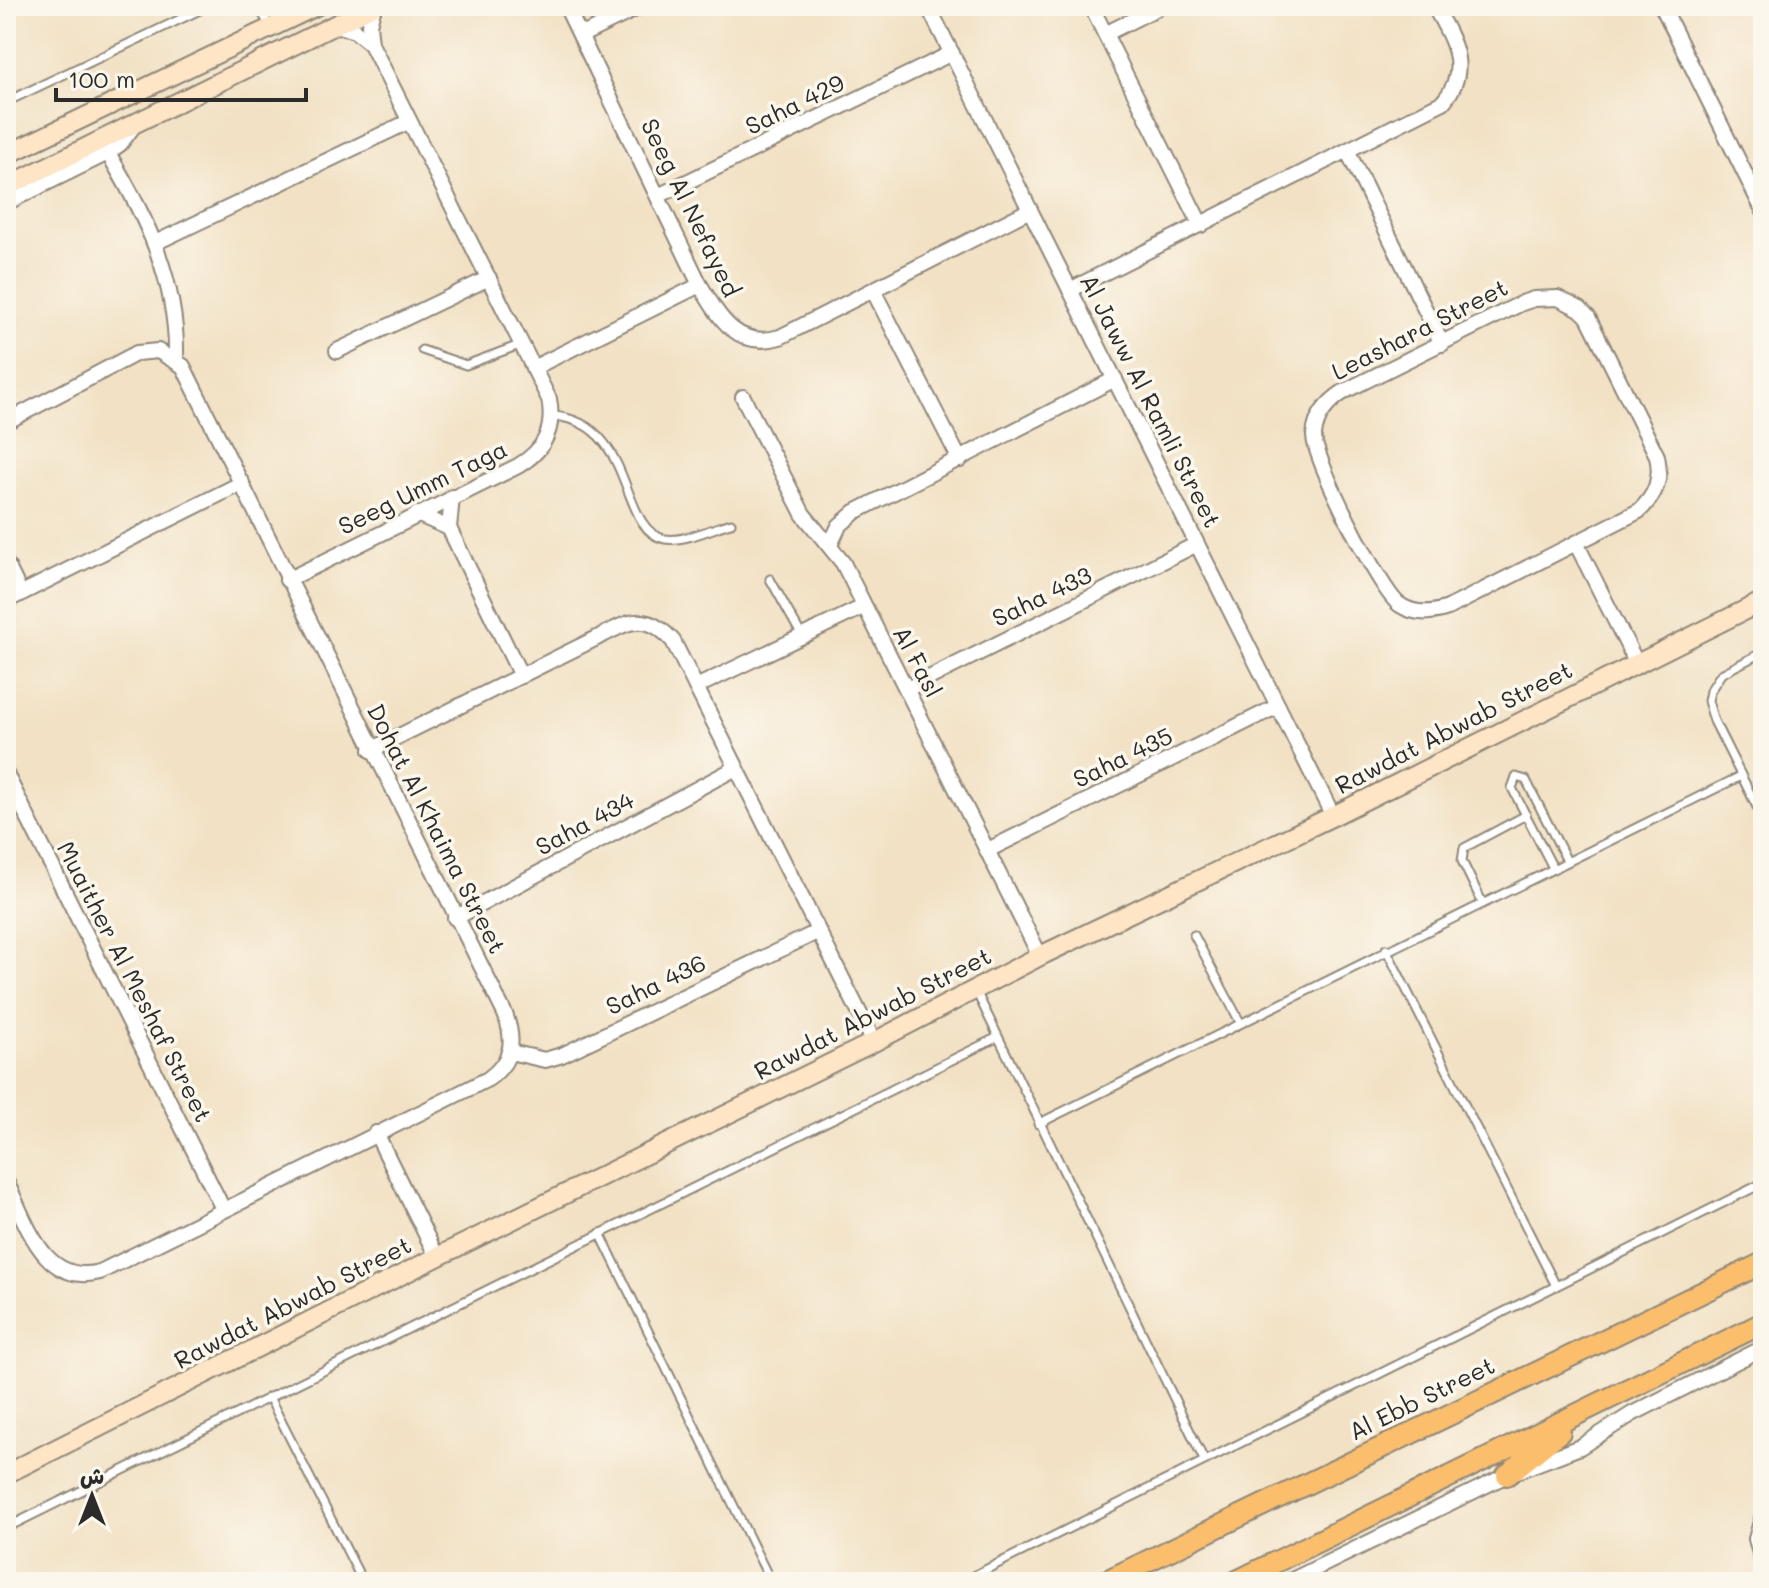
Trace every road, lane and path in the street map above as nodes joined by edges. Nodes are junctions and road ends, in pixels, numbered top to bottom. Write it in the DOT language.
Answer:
graph roads {
  1 [pos="208,6"];
  2 [pos="258,6"];
  3 [pos="374,6"];
  4 [pos="566,6"];
  5 [pos="642,6"];
  6 [pos="928,6"];
  7 [pos="1091,6"];
  8 [pos="1161,6"];
  9 [pos="1434,6"];
  10 [pos="1662,6"];
  11 [pos="309,8"];
  12 [pos="336,25"];
  13 [pos="271,28"];
  14 [pos="1105,34"];
  15 [pos="582,35"];
  16 [pos="371,44"];
  17 [pos="952,53"];
  18 [pos="6,102"];
  19 [pos="408,122"];
  20 [pos="132,128"];
  21 [pos="1348,152"];
  22 [pos="108,153"];
  23 [pos="6,155"];
  24 [pos="6,187"];
  25 [pos="658,196"];
  26 [pos="6,203"];
  27 [pos="1030,210"];
  28 [pos="1763,210"];
  29 [pos="1201,225"];
  30 [pos="155,243"];
  31 [pos="489,278"];
  32 [pos="700,285"];
  33 [pos="873,290"];
  34 [pos="1070,290"];
  35 [pos="522,344"];
  36 [pos="1442,344"];
  37 [pos="422,350"];
  38 [pos="337,351"];
  39 [pos="176,359"];
  40 [pos="533,368"];
  41 [pos="1115,379"];
  42 [pos="743,397"];
  43 [pos="552,416"];
  44 [pos="6,422"];
  45 [pos="960,460"];
  46 [pos="242,483"];
  47 [pos="452,497"];
  48 [pos="417,514"];
  49 [pos="731,523"];
  50 [pos="449,528"];
  51 [pos="1576,543"];
  52 [pos="1197,544"];
  53 [pos="830,545"];
  54 [pos="6,563"];
  55 [pos="770,579"];
  56 [pos="287,580"];
  57 [pos="21,594"];
  58 [pos="6,601"];
  59 [pos="1763,601"];
  60 [pos="863,607"];
  61 [pos="802,636"];
  62 [pos="1763,652"];
  63 [pos="1637,664"];
  64 [pos="521,676"];
  65 [pos="696,687"];
  66 [pos="907,689"];
  67 [pos="1278,706"];
  68 [pos="371,750"];
  69 [pos="736,768"];
  70 [pos="6,774"];
  71 [pos="1741,776"];
  72 [pos="1526,815"];
  73 [pos="1333,816"];
  74 [pos="1763,819"];
  75 [pos="988,850"];
  76 [pos="1567,861"];
  77 [pos="1553,868"];
  78 [pos="1482,902"];
  79 [pos="455,918"];
  80 [pos="817,932"];
  81 [pos="1194,935"];
  82 [pos="1386,949"];
  83 [pos="1040,956"];
  84 [pos="975,990"];
  85 [pos="1240,1022"];
  86 [pos="996,1038"];
  87 [pos="874,1042"];
  88 [pos="510,1052"];
  89 [pos="1038,1124"];
  90 [pos="376,1133"];
  91 [pos="6,1181"];
  92 [pos="1763,1183"];
  93 [pos="223,1209"];
  94 [pos="600,1233"];
  95 [pos="437,1257"];
  96 [pos="1763,1263"];
  97 [pos="1556,1286"];
  98 [pos="1763,1323"];
  99 [pos="1763,1348"];
  100 [pos="269,1397"];
  101 [pos="1588,1409"];
  102 [pos="1204,1460"];
  103 [pos="6,1474"];
  104 [pos="1507,1475"];
  105 [pos="1763,1515"];
  106 [pos="6,1528"];
  107 [pos="1763,1564"];
  108 [pos="363,1582"];
  109 [pos="771,1582"];
  110 [pos="961,1582"];
  111 [pos="1104,1582"];
  112 [pos="1235,1582"];
  113 [pos="1288,1582"];
  1 -- 18 [label="lane"];
  2 -- 13 [label="lane"];
  3 -- 12 [label="street"];
  3 -- 16 [label="street"];
  4 -- 15 [label="street, Seeg Al Nefayed"];
  5 -- 15 [label="street"];
  6 -- 17 [label="street, Al Jaww Al Ramli Street"];
  7 -- 14 [label="street"];
  8 -- 14 [label="street"];
  9 -- 21 [label="street"];
  10 -- 28 [label="street"];
  11 -- 13 [label="street"];
  12 -- 16 [label="street"];
  12 -- 20 [label="street"];
  13 -- 23 [label="street"];
  14 -- 29 [label="street"];
  15 -- 25 [label="street, Seeg Al Nefayed"];
  16 -- 19 [label="street"];
  17 -- 25 [label="street, Saha 429"];
  17 -- 27 [label="street, Al Jaww Al Ramli Street"];
  19 -- 30 [label="street"];
  19 -- 31 [label="street"];
  20 -- 22 [label="street"];
  20 -- 24 [label="street"];
  21 -- 29 [label="street"];
  21 -- 36 [label="street"];
  22 -- 26 [label="street"];
  22 -- 30 [label="street"];
  25 -- 32 [label="street, Seeg Al Nefayed"];
  27 -- 33 [label="street, Seeg Al Nefayed"];
  27 -- 34 [label="street, Al Jaww Al Ramli Street"];
  29 -- 34 [label="street"];
  30 -- 39 [label="street"];
  31 -- 35 [label="street"];
  31 -- 38 [label="street"];
  32 -- 33 [label="street, Seeg Al Nefayed"];
  32 -- 40 [label="street"];
  33 -- 45 [label="street"];
  34 -- 41 [label="street, Al Jaww Al Ramli Street"];
  35 -- 37 [label="lane"];
  35 -- 40 [label="street"];
  36 -- 51 [label="street, Leashara Street"];
  36 -- 51 [label="street, Leashara Street"];
  39 -- 44 [label="street"];
  39 -- 46 [label="street, Dohat Al Khaima Street"];
  40 -- 43 [label="street"];
  41 -- 45 [label="street"];
  41 -- 52 [label="street, Al Jaww Al Ramli Street"];
  42 -- 53 [label="street, Al Fasl"];
  43 -- 47 [label="street, Seeg Umm Taga"];
  43 -- 49 [label="lane"];
  45 -- 53 [label="street"];
  46 -- 56 [label="street, Dohat Al Khaima Street"];
  46 -- 57 [label="street"];
  47 -- 48 [label="street, Seeg Umm Taga"];
  47 -- 50 [label="street"];
  48 -- 50 [label="street"];
  48 -- 56 [label="street, Seeg Umm Taga"];
  50 -- 64 [label="street"];
  51 -- 63 [label="street"];
  52 -- 66 [label="street, Saha 433"];
  52 -- 67 [label="street, Al Jaww Al Ramli Street"];
  53 -- 60 [label="street, Al Fasl"];
  54 -- 57 [label="street"];
  55 -- 61 [label="lane"];
  56 -- 68 [label="street, Dohat Al Khaima Street"];
  57 -- 58 [label="street"];
  59 -- 63 [label="street, Rawdat Abwab Street"];
  60 -- 61 [label="street"];
  60 -- 66 [label="street, Al Fasl"];
  61 -- 65 [label="street"];
  62 -- 71 [label="lane"];
  63 -- 73 [label="street, Rawdat Abwab Street"];
  64 -- 65 [label="street"];
  64 -- 68 [label="street"];
  65 -- 69 [label="street"];
  66 -- 75 [label="street, Al Fasl"];
  67 -- 73 [label="street, Al Jaww Al Ramli Street"];
  67 -- 75 [label="street, Saha 435"];
  68 -- 79 [label="street, Dohat Al Khaima Street"];
  69 -- 79 [label="street, Saha 434"];
  69 -- 80 [label="street"];
  70 -- 93 [label="street, Muaither Al Meshaf Street"];
  71 -- 74 [label="lane"];
  71 -- 76 [label="lane"];
  72 -- 76 [label="lane"];
  72 -- 77 [label="lane"];
  72 -- 78 [label="lane"];
  73 -- 83 [label="street, Rawdat Abwab Street"];
  75 -- 83 [label="street, Al Fasl"];
  76 -- 77 [label="lane"];
  77 -- 78 [label="lane"];
  78 -- 82 [label="lane"];
  79 -- 88 [label="street, Dohat Al Khaima Street"];
  80 -- 87 [label="street"];
  80 -- 88 [label="street, Saha 436"];
  81 -- 85 [label="lane"];
  82 -- 85 [label="lane"];
  82 -- 97 [label="lane"];
  83 -- 84 [label="street, Rawdat Abwab Street"];
  84 -- 86 [label="lane"];
  84 -- 87 [label="street, Rawdat Abwab Street"];
  85 -- 89 [label="lane"];
  86 -- 89 [label="lane"];
  86 -- 94 [label="lane"];
  87 -- 95 [label="street, Rawdat Abwab Street"];
  88 -- 90 [label="street"];
  89 -- 102 [label="lane"];
  90 -- 93 [label="street"];
  90 -- 95 [label="street"];
  91 -- 93 [label="street"];
  92 -- 97 [label="lane"];
  94 -- 100 [label="lane"];
  94 -- 109 [label="lane"];
  95 -- 103 [label="street, Rawdat Abwab Street"];
  96 -- 111 [label="main road, Al Ebb Street"];
  97 -- 102 [label="lane"];
  98 -- 101 [label="main road"];
  99 -- 104 [label="street"];
  100 -- 106 [label="lane"];
  100 -- 108 [label="lane"];
  101 -- 104 [label="main road"];
  101 -- 112 [label="main road"];
  102 -- 110 [label="lane"];
  104 -- 113 [label="street"];
  105 -- 107 [label="street"];
}
